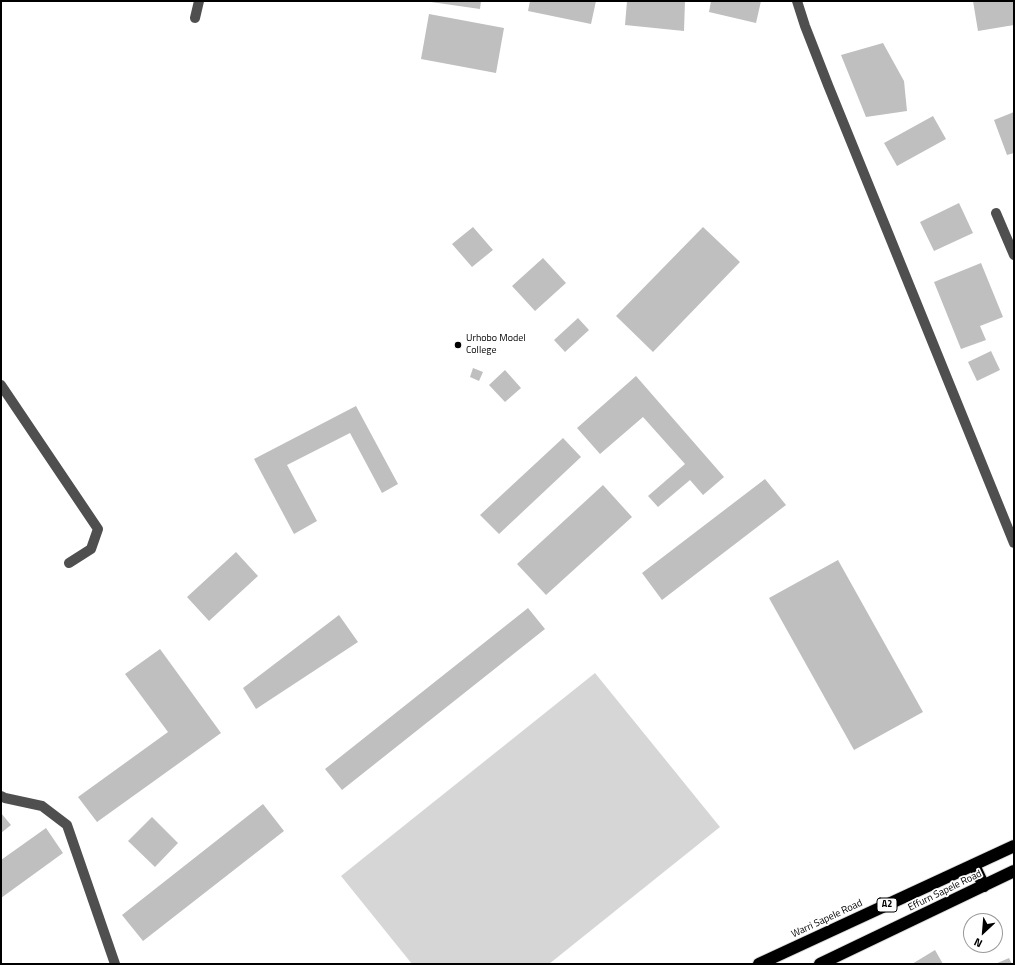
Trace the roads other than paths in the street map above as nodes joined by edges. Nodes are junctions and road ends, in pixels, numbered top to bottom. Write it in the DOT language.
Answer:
graph roads {
  1 [pos="200,1"];
  2 [pos="797,1"];
  3 [pos="195,18"];
  4 [pos="996,213"];
  5 [pos="1014,255"];
  6 [pos="1,385"];
  7 [pos="1014,543"];
  8 [pos="69,563"];
  9 [pos="1,796"];
  10 [pos="1014,846"];
  11 [pos="974,864"];
  12 [pos="1014,871"];
  13 [pos="984,886"];
  14 [pos="115,964"];
  15 [pos="760,964"];
  16 [pos="820,964"];
  1 -- 3 [label="street"];
  2 -- 7 [label="street"];
  4 -- 5 [label="street"];
  6 -- 8 [label="street"];
  9 -- 14 [label="street"];
  10 -- 11 [label="highway, Warri Sapele Road / A2"];
  11 -- 13 [label="highway"];
  11 -- 15 [label="highway, Warri Sapele Road / A2"];
  12 -- 13 [label="highway, Effurn Sapele Road / A2"];
  13 -- 16 [label="highway, Effurn Sapele Road / A2"];
}
